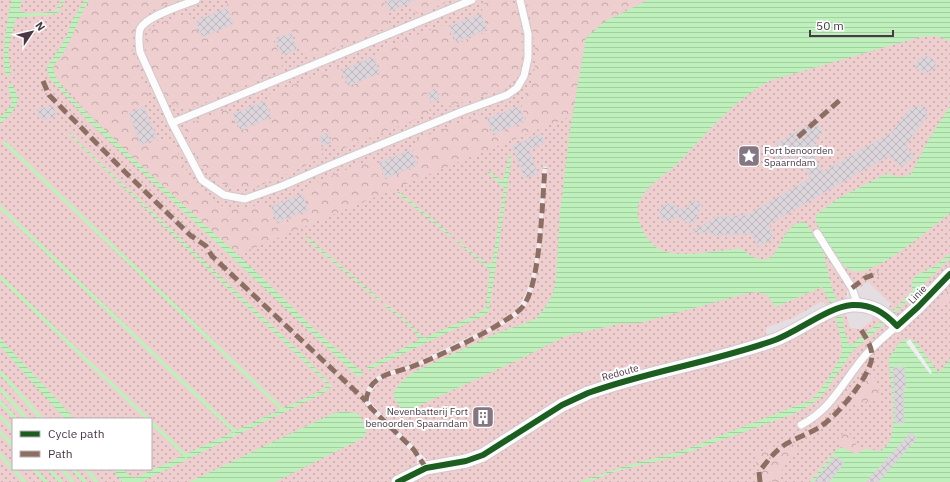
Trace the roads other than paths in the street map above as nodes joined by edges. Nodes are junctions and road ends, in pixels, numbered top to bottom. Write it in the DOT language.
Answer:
graph roads {
  1 [pos="195,0"];
  2 [pos="472,0"];
  3 [pos="520,0"];
  4 [pos="172,123"];
  5 [pos="817,233"];
  6 [pos="950,274"];
  7 [pos="858,305"];
  8 [pos="897,326"];
  9 [pos="801,425"];
  10 [pos="398,482"];
  1 -- 4 [label="lane"];
  2 -- 4 [label="lane"];
  3 -- 4 [label="lane"];
  5 -- 7 [label="lane"];
  6 -- 8 [label="street, Linie"];
  7 -- 8 [label="street"];
  7 -- 10 [label="street, Redoute"];
  8 -- 9 [label="lane, Linie"];
}
